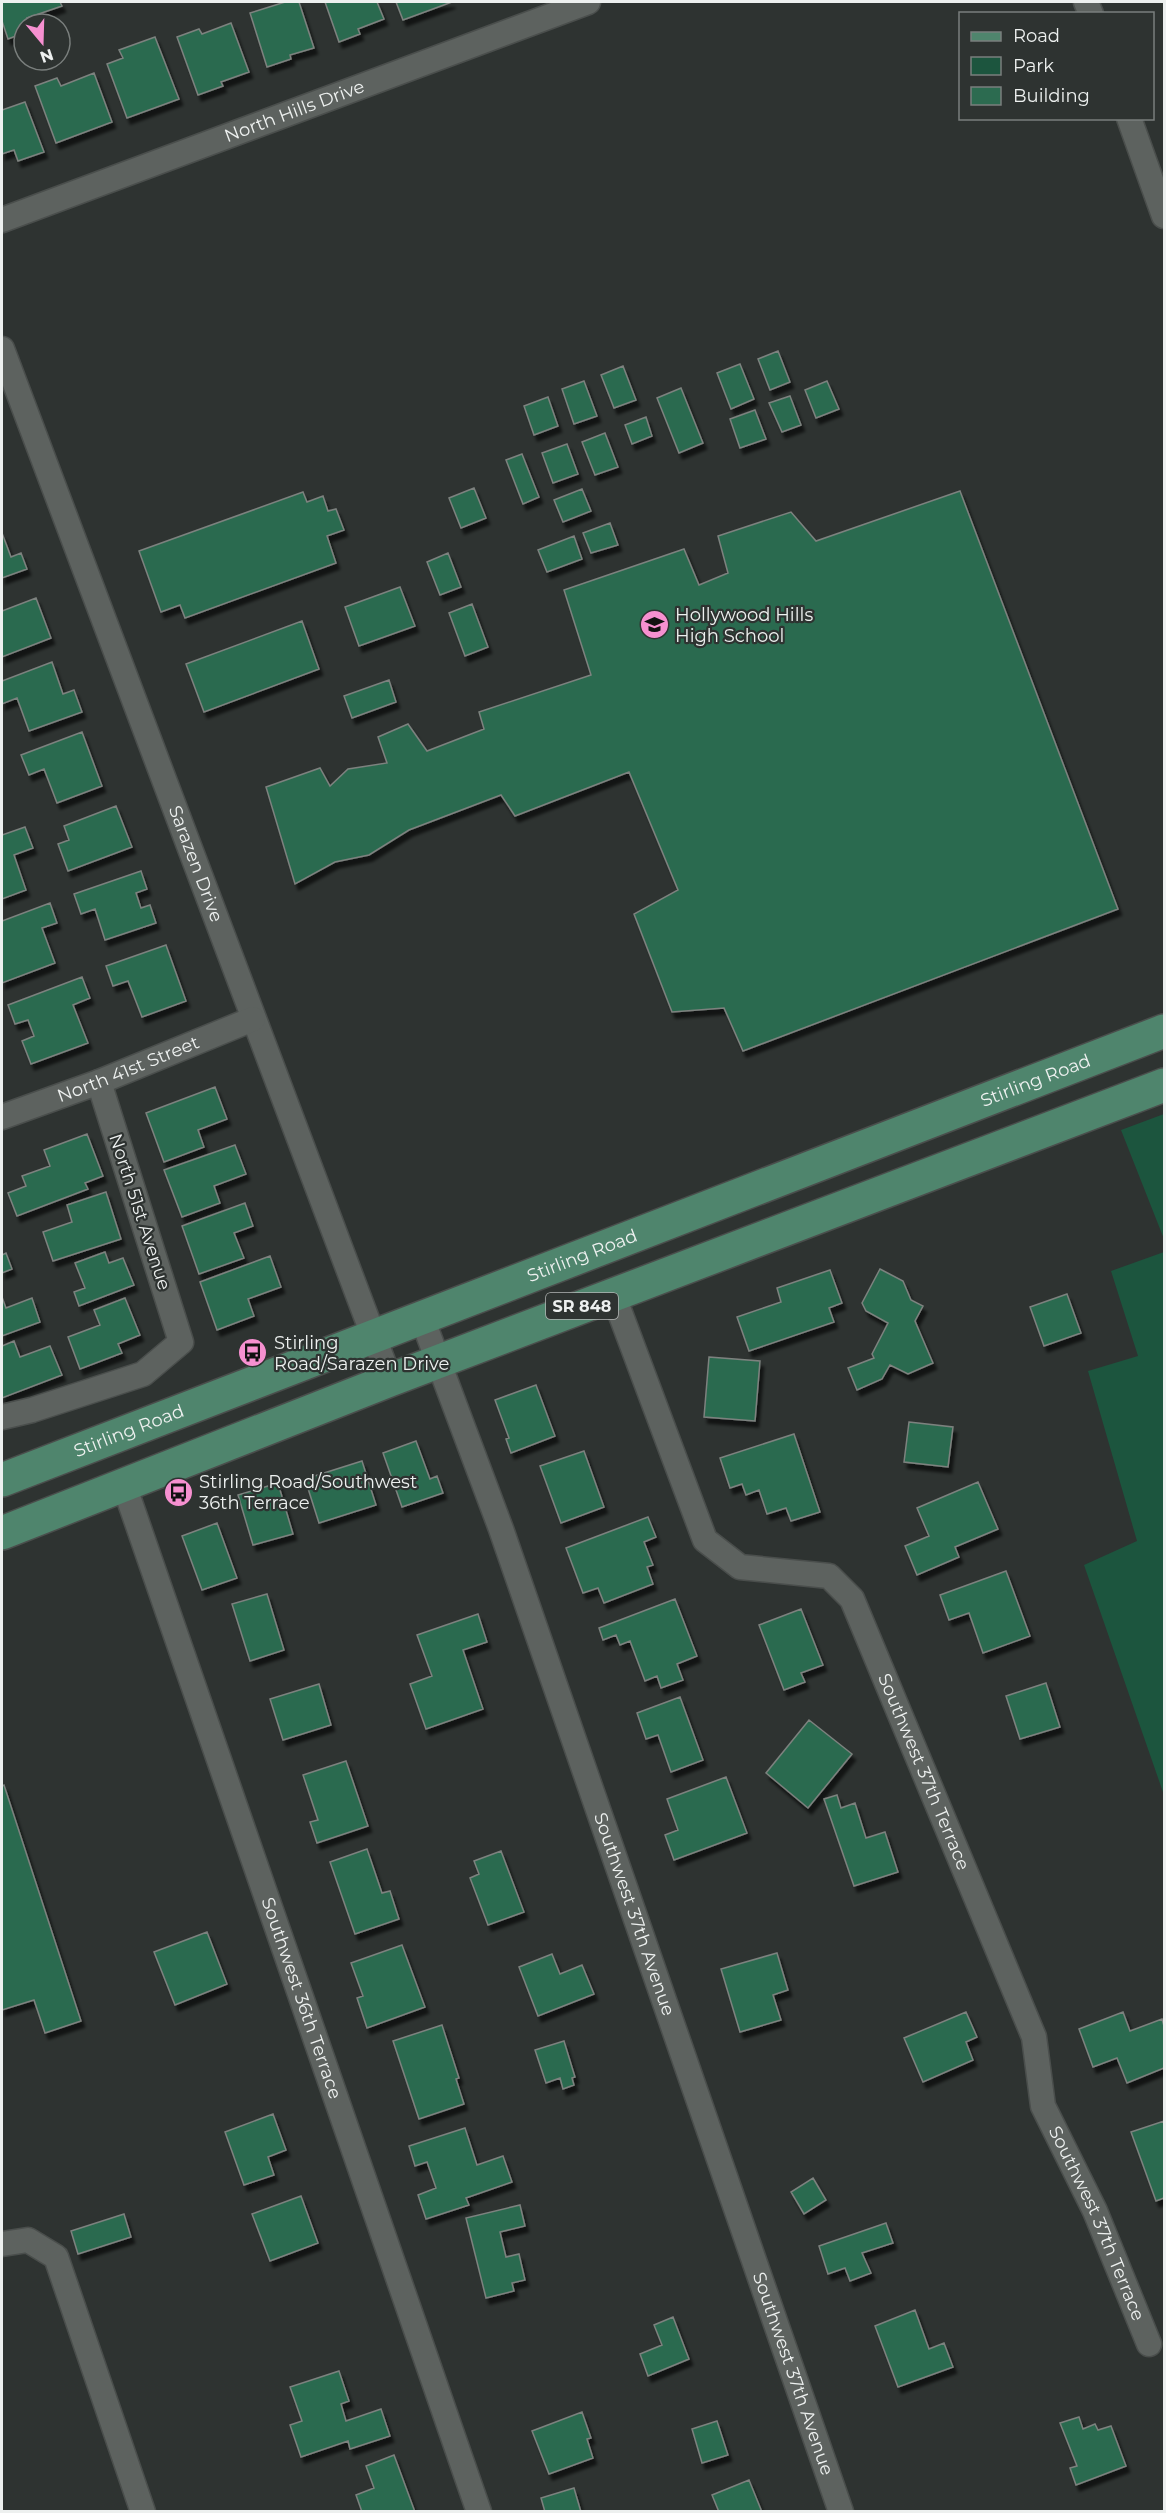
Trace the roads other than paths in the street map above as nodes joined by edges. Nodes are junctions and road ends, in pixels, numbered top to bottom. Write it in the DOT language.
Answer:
graph roads {
  1 [pos="588,2"];
  2 [pos="1130,120"];
  3 [pos="1164,216"];
  4 [pos="2,220"];
  5 [pos="2,349"];
  6 [pos="253,1019"];
  7 [pos="1164,1030"];
  8 [pos="99,1082"];
  9 [pos="1164,1085"];
  10 [pos="3,1113"];
  11 [pos="613,1294"];
  12 [pos="422,1318"];
  13 [pos="374,1336"];
  14 [pos="439,1361"];
  15 [pos="390,1380"];
  16 [pos="2,1418"];
  17 [pos="2,1480"];
  18 [pos="124,1485"];
  19 [pos="2,1533"];
  20 [pos="2,2244"];
  21 [pos="1149,2344"];
  22 [pos="143,2511"];
  23 [pos="479,2511"];
  24 [pos="841,2511"];
  1 -- 4 [label="street, North Hills Drive"];
  2 -- 3 [label="street"];
  5 -- 6 [label="street, Sarazen Drive"];
  6 -- 8 [label="street, North 41st Street"];
  6 -- 13 [label="street, Sarazen Drive"];
  7 -- 12 [label="main road, Stirling Road / SR 848"];
  8 -- 10 [label="street, North 41st Street"];
  8 -- 16 [label="street, North 51st Avenue"];
  9 -- 11 [label="main road, SR 848"];
  11 -- 14 [label="main road, SR 848"];
  11 -- 21 [label="street, Southwest 37th Terrace"];
  12 -- 13 [label="main road, Stirling Road / SR 848"];
  12 -- 14 [label="street, Southwest 37th Avenue"];
  13 -- 15 [label="street, Sarazen Drive"];
  13 -- 17 [label="main road, Stirling Road / SR 848"];
  14 -- 15 [label="main road, SR 848"];
  14 -- 24 [label="street, Southwest 37th Avenue"];
  15 -- 18 [label="main road, SR 848"];
  18 -- 19 [label="main road, SR 848"];
  18 -- 23 [label="street, Southwest 36th Terrace"];
  20 -- 22 [label="street"];
}
